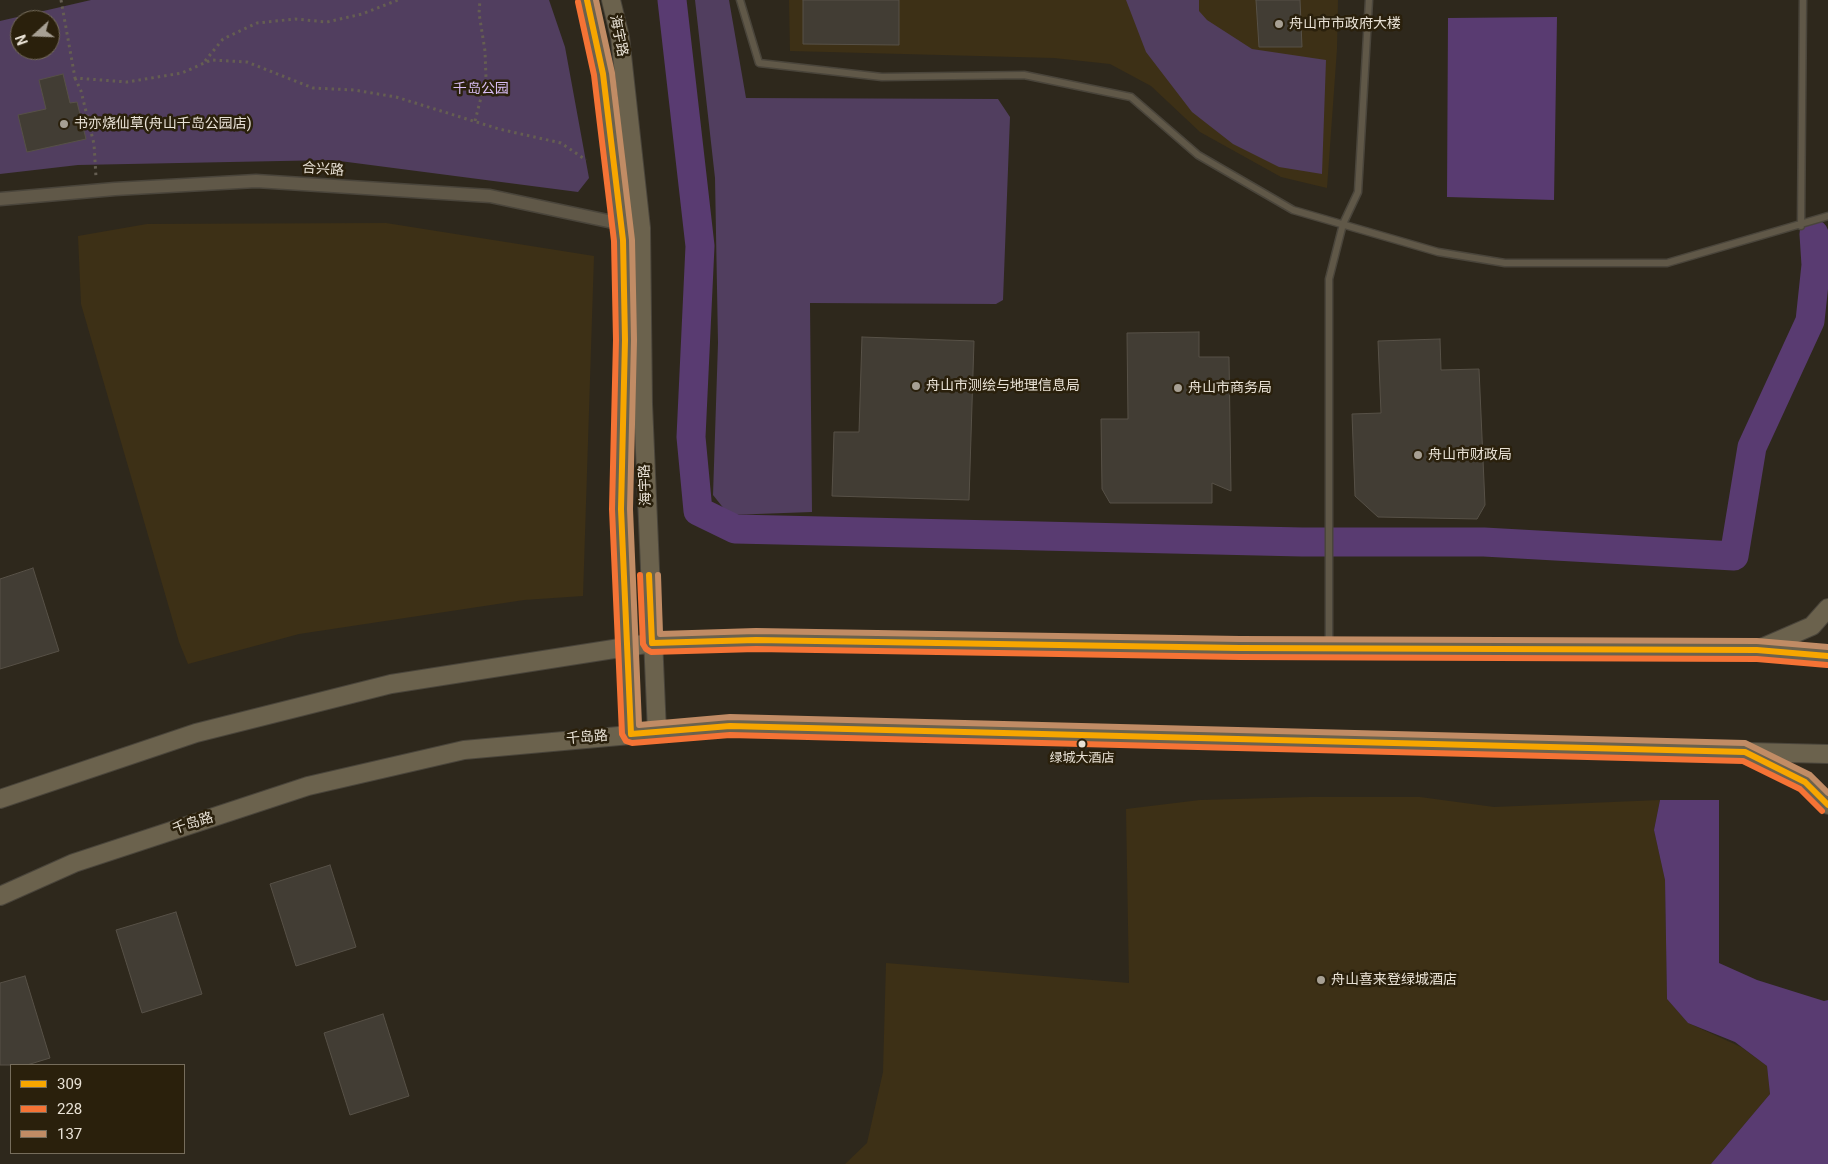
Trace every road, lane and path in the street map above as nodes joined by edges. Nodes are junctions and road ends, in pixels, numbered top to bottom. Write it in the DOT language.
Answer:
graph roads {
  1 [pos="61,0"];
  2 [pos="398,0"];
  3 [pos="480,0"];
  4 [pos="587,0"];
  5 [pos="611,0"];
  6 [pos="740,0"];
  7 [pos="1369,0"];
  8 [pos="1803,0"];
  9 [pos="203,63"];
  10 [pos="75,78"];
  11 [pos="474,121"];
  12 [pos="586,160"];
  13 [pos="98,190"];
  14 [pos="0,199"];
  15 [pos="1828,216"];
  16 [pos="621,224"];
  17 [pos="1344,224"];
  18 [pos="1801,226"];
  19 [pos="641,228"];
  20 [pos="1828,608"];
  21 [pos="652,643"];
  22 [pos="627,647"];
  23 [pos="1329,648"];
  24 [pos="1757,650"];
  25 [pos="1828,656"];
  26 [pos="657,732"];
  27 [pos="631,734"];
  28 [pos="1745,752"];
  29 [pos="1828,754"];
  30 [pos="0,799"];
  31 [pos="1828,805"];
  32 [pos="0,896"];
  1 -- 10 [label="path"];
  2 -- 9 [label="path"];
  3 -- 11 [label="path"];
  4 -- 16 [label="street, 海宇路"];
  5 -- 19 [label="street, 海宇路"];
  6 -- 17 [label="lane"];
  7 -- 17 [label="lane"];
  8 -- 18 [label="lane"];
  9 -- 10 [label="path"];
  9 -- 11 [label="path"];
  10 -- 13 [label="path"];
  11 -- 12 [label="path"];
  13 -- 14 [label="street, 合兴路"];
  13 -- 16 [label="street, 合兴路"];
  15 -- 18 [label="lane"];
  16 -- 19 [label="street, 合兴路"];
  16 -- 22 [label="street, 海宇路"];
  17 -- 18 [label="lane"];
  17 -- 23 [label="lane"];
  19 -- 21 [label="street, 海宇路"];
  20 -- 24 [label="street"];
  21 -- 22 [label="street"];
  21 -- 23 [label="street"];
  21 -- 26 [label="street, 海宇路"];
  22 -- 27 [label="street, 海宇路"];
  22 -- 30 [label="street"];
  23 -- 24 [label="street"];
  24 -- 25 [label="street"];
  26 -- 27 [label="street, 千岛路"];
  26 -- 28 [label="street, 千岛路"];
  27 -- 32 [label="street, 千岛路"];
  28 -- 29 [label="street, 千岛路"];
  28 -- 31 [label="street"];
}
